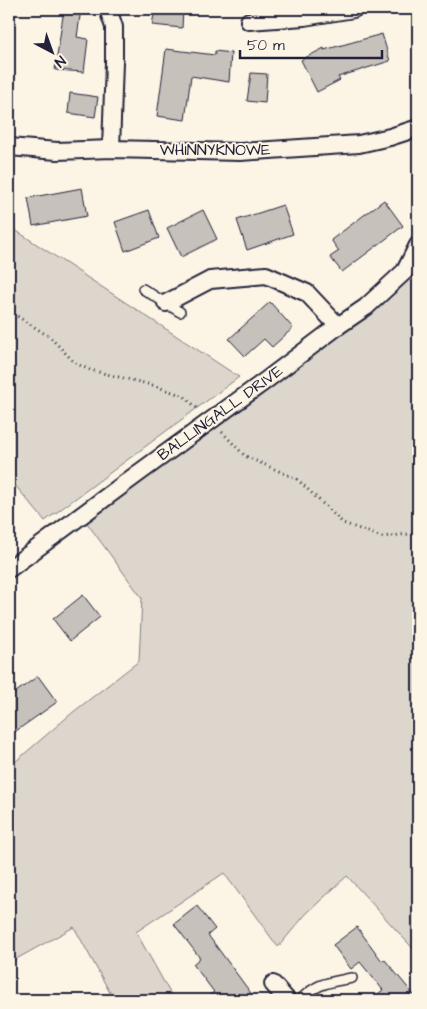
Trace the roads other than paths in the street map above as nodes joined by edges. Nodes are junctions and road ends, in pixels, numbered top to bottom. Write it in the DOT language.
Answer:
graph roads {
  1 [pos="108,9"];
  2 [pos="354,9"];
  3 [pos="249,22"];
  4 [pos="417,133"];
  5 [pos="9,147"];
  6 [pos="111,150"];
  7 [pos="418,245"];
  8 [pos="143,289"];
  9 [pos="166,303"];
  10 [pos="180,312"];
  11 [pos="338,326"];
  12 [pos="9,569"];
  13 [pos="352,978"];
  14 [pos="273,984"];
  15 [pos="286,1000"];
  16 [pos="300,1000"];
  1 -- 6 [label="street"];
  2 -- 3 [label="street"];
  4 -- 6 [label="street, WHINNYKNOWE"];
  5 -- 6 [label="street, WHINNYKNOWE"];
  7 -- 11 [label="street, BALLINGALL DRIVE"];
  8 -- 9 [label="lane"];
  9 -- 10 [label="lane"];
  9 -- 11 [label="street"];
  11 -- 12 [label="street, BALLINGALL DRIVE"];
  13 -- 16 [label="lane"];
  14 -- 15 [label="street"];
}
